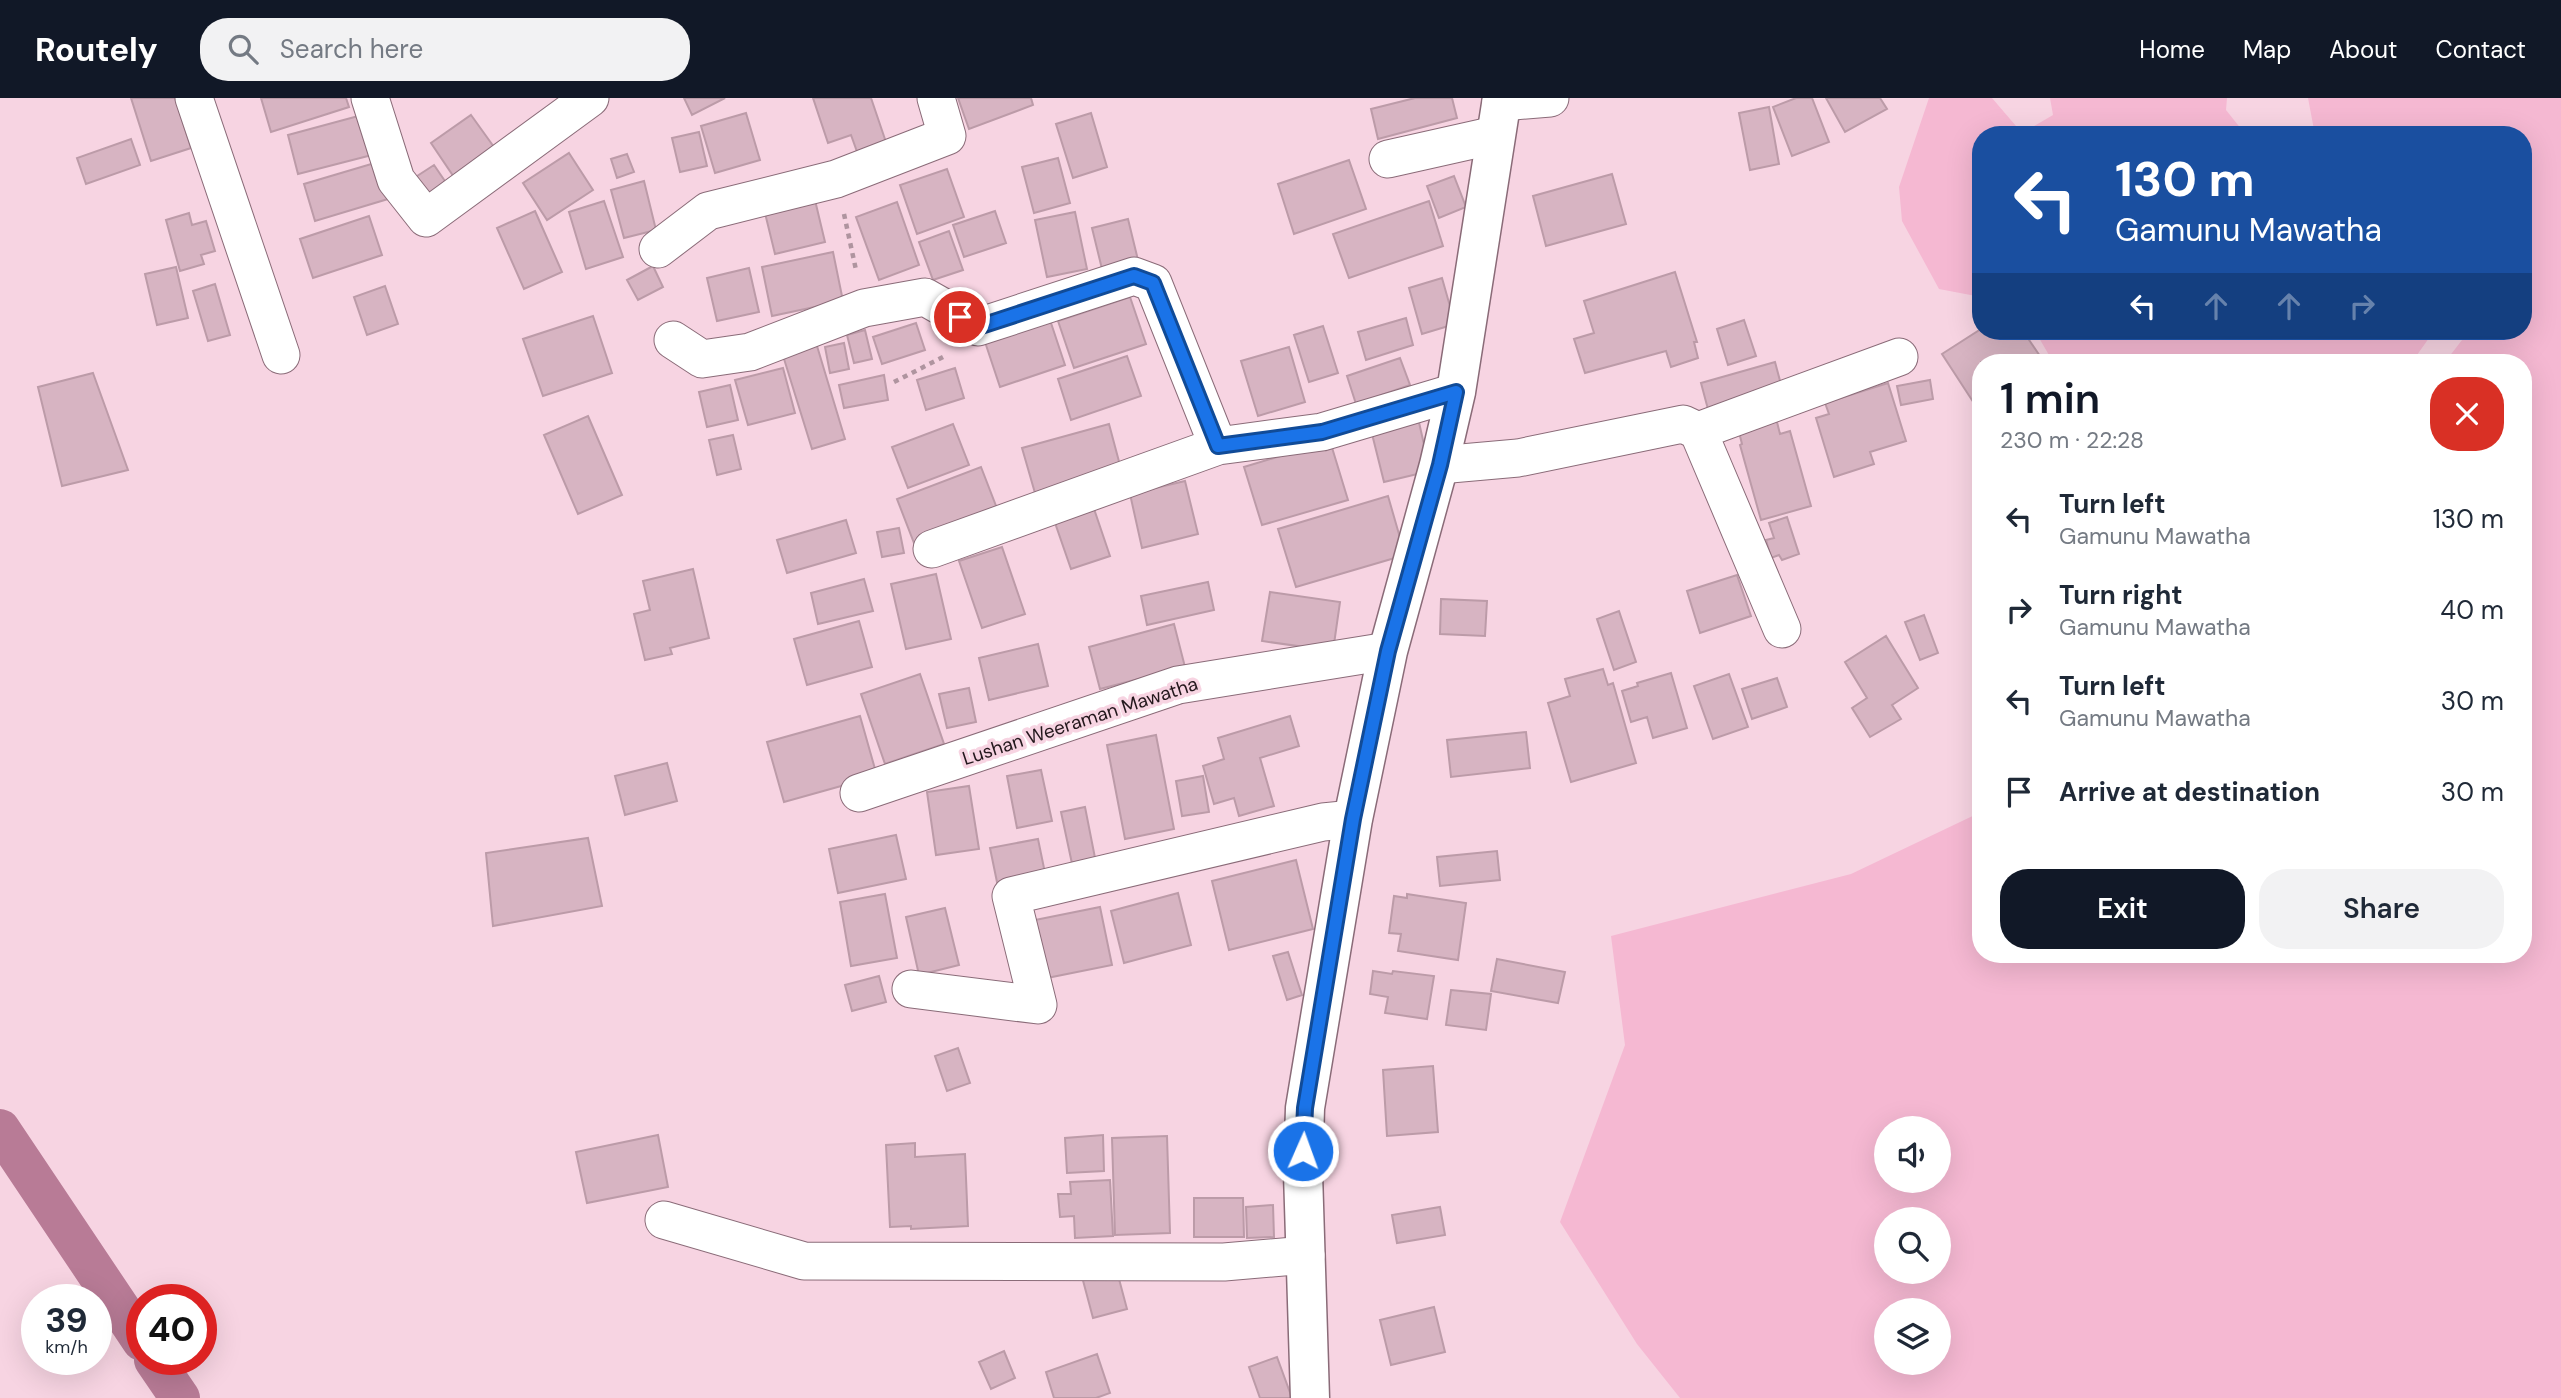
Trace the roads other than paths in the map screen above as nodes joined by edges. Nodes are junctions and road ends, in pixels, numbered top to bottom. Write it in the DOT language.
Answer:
graph roads {
  1 [pos="194,98"];
  2 [pos="370,98"];
  3 [pos="590,98"];
  4 [pos="936,98"];
  5 [pos="1550,98"];
  6 [pos="1499,112"];
  7 [pos="1388,159"];
  8 [pos="658,249"];
  9 [pos="673,340"];
  10 [pos="281,355"];
  11 [pos="1899,357"];
  12 [pos="1456,392"];
  13 [pos="1698,431"];
  14 [pos="1218,446"];
  15 [pos="1440,465"];
  16 [pos="932,549"];
  17 [pos="1782,629"];
  18 [pos="1388,651"];
  19 [pos="859,793"];
  20 [pos="1353,819"];
  21 [pos="911,989"];
  22 [pos="664,1220"];
  23 [pos="1306,1255"];
  24 [pos="1310,1398"];
  1 -- 10 [label="street"];
  2 -- 3 [label="street"];
  4 -- 8 [label="street"];
  5 -- 6 [label="street"];
  6 -- 7 [label="street"];
  6 -- 12 [label="street"];
  9 -- 14 [label="street"];
  11 -- 13 [label="street"];
  12 -- 14 [label="street"];
  12 -- 15 [label="street"];
  13 -- 15 [label="street"];
  13 -- 17 [label="street"];
  14 -- 16 [label="street"];
  15 -- 18 [label="street"];
  18 -- 19 [label="street, Lushan Weeraman Mawatha"];
  18 -- 20 [label="street"];
  20 -- 21 [label="street"];
  20 -- 23 [label="street"];
  22 -- 23 [label="street"];
  23 -- 24 [label="street"];
}
